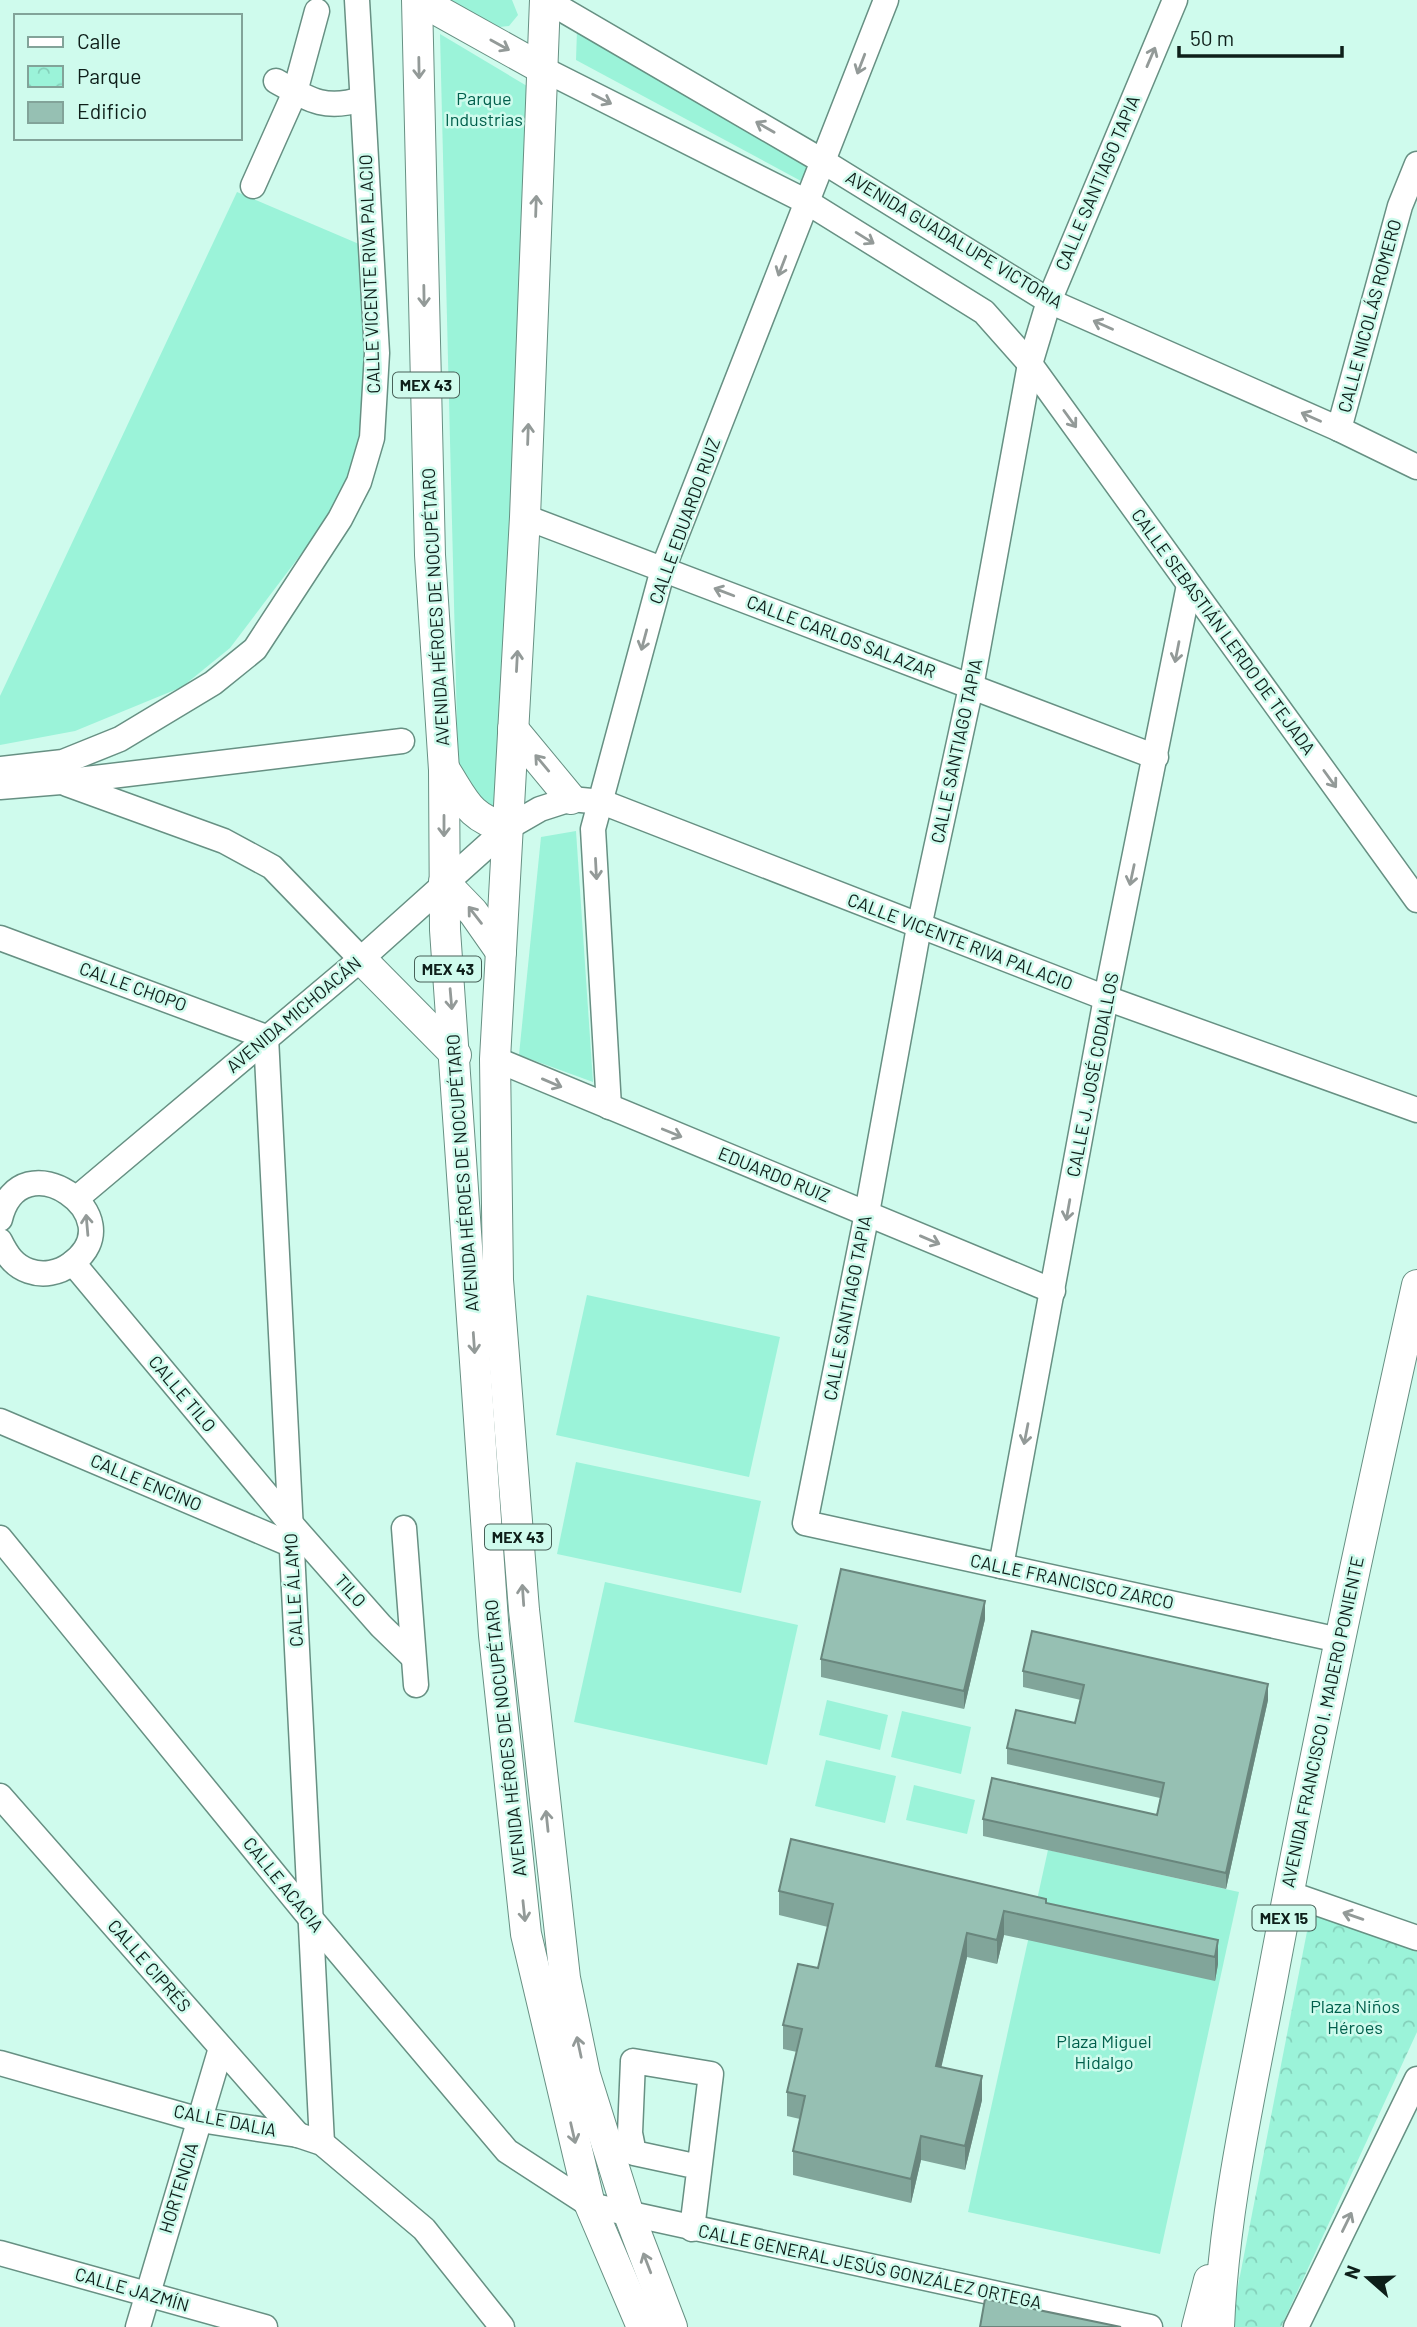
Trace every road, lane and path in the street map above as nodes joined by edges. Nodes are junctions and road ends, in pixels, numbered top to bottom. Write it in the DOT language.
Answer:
graph roads {
  1 [pos="358,0"];
  2 [pos="418,0"];
  3 [pos="545,0"];
  4 [pos="886,0"];
  5 [pos="1175,0"];
  6 [pos="317,11"];
  7 [pos="541,68"];
  8 [pos="285,86"];
  9 [pos="362,99"];
  10 [pos="824,162"];
  11 [pos="1417,164"];
  12 [pos="253,186"];
  13 [pos="807,202"];
  14 [pos="1048,300"];
  15 [pos="1030,364"];
  16 [pos="1339,429"];
  17 [pos="1417,467"];
  18 [pos="525,517"];
  19 [pos="663,569"];
  20 [pos="1189,585"];
  21 [pos="971,687"];
  22 [pos="513,729"];
  23 [pos="402,741"];
  24 [pos="1156,757"];
  25 [pos="0,769"];
  26 [pos="444,770"];
  27 [pos="0,775"];
  28 [pos="61,782"];
  29 [pos="11,786"];
  30 [pos="571,799"];
  31 [pos="601,802"];
  32 [pos="507,828"];
  33 [pos="444,882"];
  34 [pos="1417,900"];
  35 [pos="919,927"];
  36 [pos="0,938"];
  37 [pos="501,952"];
  38 [pos="361,959"];
  39 [pos="1106,998"];
  40 [pos="266,1037"];
  41 [pos="456,1055"];
  42 [pos="495,1059"];
  43 [pos="609,1107"];
  44 [pos="1417,1110"];
  45 [pos="77,1198"];
  46 [pos="4,1200"];
  47 [pos="867,1213"];
  48 [pos="2,1252"];
  49 [pos="73,1263"];
  50 [pos="1417,1285"];
  51 [pos="1053,1291"];
  52 [pos="0,1421"];
  53 [pos="805,1523"];
  54 [pos="404,1528"];
  55 [pos="291,1534"];
  56 [pos="0,1538"];
  57 [pos="1001,1566"];
  58 [pos="1339,1640"];
  59 [pos="411,1655"];
  60 [pos="416,1685"];
  61 [pos="0,1796"];
  62 [pos="1288,1893"];
  63 [pos="310,1919"];
  64 [pos="1417,1938"];
  65 [pos="220,2048"];
  66 [pos="0,2063"];
  67 [pos="1417,2078"];
  68 [pos="200,2120"];
  69 [pos="310,2139"];
  70 [pos="699,2167"];
  71 [pos="1232,2195"];
  72 [pos="590,2205"];
  73 [pos="628,2212"];
  74 [pos="692,2229"];
  75 [pos="0,2253"];
  76 [pos="147,2294"];
  77 [pos="138,2327"];
  78 [pos="265,2327"];
  79 [pos="502,2327"];
  80 [pos="642,2327"];
  81 [pos="672,2327"];
  82 [pos="1150,2327"];
  83 [pos="1197,2327"];
  84 [pos="1219,2327"];
  85 [pos="1296,2327"];
  1 -- 9 [label="street, CALLE VICENTE RIVA PALACIO"];
  2 -- 7 [label="main road, one-way"];
  2 -- 26 [label="main road, AVENIDA HÉROES DE NOCUPÉTARO / MEX 43, one-way"];
  3 -- 7 [label="main road, AVENIDA HÉROES DE NOCUPÉTARO / MEX 43"];
  10 -- 3 [label="street, AVENIDA GUADALUPE VICTORIA, one-way"];
  4 -- 10 [label="street, CALLE EDUARDO RUIZ, one-way"];
  14 -- 5 [label="street, CALLE SANTIAGO TAPIA, one-way"];
  6 -- 8 [label="street"];
  7 -- 13 [label="street, one-way"];
  18 -- 7 [label="main road, AVENIDA HÉROES DE NOCUPÉTARO / MEX 43, one-way"];
  8 -- 9 [label="street"];
  8 -- 12 [label="street"];
  9 -- 25 [label="street, CALLE VICENTE RIVA PALACIO"];
  10 -- 13 [label="street, CALLE EDUARDO RUIZ"];
  10 -- 14 [label="street, AVENIDA GUADALUPE VICTORIA"];
  11 -- 16 [label="street, CALLE NICOLÁS ROMERO"];
  13 -- 15 [label="street, one-way"];
  13 -- 19 [label="street, CALLE EDUARDO RUIZ, one-way"];
  14 -- 15 [label="street, CALLE SANTIAGO TAPIA"];
  16 -- 14 [label="street, AVENIDA GUADALUPE VICTORIA, one-way"];
  15 -- 20 [label="street, CALLE SEBASTIÁN LERDO DE TEJADA, one-way"];
  15 -- 21 [label="street, CALLE SANTIAGO TAPIA"];
  16 -- 17 [label="street, AVENIDA GUADALUPE VICTORIA"];
  18 -- 19 [label="street, CALLE CARLOS SALAZAR"];
  22 -- 18 [label="main road, AVENIDA HÉROES DE NOCUPÉTARO / MEX 43, one-way"];
  21 -- 19 [label="street, CALLE CARLOS SALAZAR, one-way"];
  19 -- 31 [label="street, CALLE EDUARDO RUIZ, one-way"];
  20 -- 24 [label="street, CALLE J. JOSÉ CODALLOS, one-way"];
  20 -- 34 [label="street, CALLE SEBASTIÁN LERDO DE TEJADA, one-way"];
  21 -- 24 [label="street, CALLE CARLOS SALAZAR"];
  21 -- 35 [label="street, CALLE SANTIAGO TAPIA"];
  30 -- 22 [label="main road, one-way"];
  22 -- 32 [label="main road, AVENIDA HÉROES DE NOCUPÉTARO / MEX 43"];
  23 -- 28 [label="street"];
  24 -- 39 [label="street, CALLE J. JOSÉ CODALLOS, one-way"];
  26 -- 32 [label="main road"];
  26 -- 33 [label="main road, AVENIDA HÉROES DE NOCUPÉTARO / MEX 43, one-way"];
  27 -- 29 [label="street"];
  28 -- 29 [label="street"];
  28 -- 38 [label="street"];
  30 -- 31 [label="street, CALLE VICENTE RIVA PALACIO"];
  30 -- 32 [label="street, CALLE VICENTE RIVA PALACIO"];
  31 -- 35 [label="street, CALLE VICENTE RIVA PALACIO"];
  31 -- 43 [label="street, CALLE EDUARDO RUIZ, one-way"];
  32 -- 33 [label="street, AVENIDA MICHOACÁN"];
  32 -- 37 [label="main road, AVENIDA HÉROES DE NOCUPÉTARO / MEX 43"];
  37 -- 33 [label="main road, one-way"];
  33 -- 38 [label="street, AVENIDA MICHOACÁN"];
  33 -- 41 [label="main road, AVENIDA HÉROES DE NOCUPÉTARO / MEX 43, one-way"];
  35 -- 39 [label="street, CALLE VICENTE RIVA PALACIO"];
  35 -- 47 [label="street, CALLE SANTIAGO TAPIA"];
  36 -- 40 [label="street, CALLE CHOPO"];
  37 -- 42 [label="main road, AVENIDA HÉROES DE NOCUPÉTARO / MEX 43"];
  38 -- 40 [label="street, AVENIDA MICHOACÁN"];
  38 -- 41 [label="main road"];
  39 -- 44 [label="street, CALLE VICENTE RIVA PALACIO"];
  39 -- 51 [label="street, CALLE J. JOSÉ CODALLOS, one-way"];
  40 -- 45 [label="street, AVENIDA MICHOACÁN"];
  40 -- 55 [label="street, CALLE ÁLAMO"];
  41 -- 72 [label="main road, AVENIDA HÉROES DE NOCUPÉTARO / MEX 43, one-way"];
  42 -- 43 [label="street, EDUARDO RUIZ, one-way"];
  73 -- 42 [label="main road, AVENIDA HÉROES DE NOCUPÉTARO / MEX 43, one-way"];
  43 -- 47 [label="street, EDUARDO RUIZ, one-way"];
  45 -- 46 [label="street"];
  49 -- 45 [label="street, one-way"];
  47 -- 51 [label="street, EDUARDO RUIZ, one-way"];
  47 -- 53 [label="street, CALLE SANTIAGO TAPIA"];
  48 -- 49 [label="street"];
  49 -- 55 [label="street, CALLE TILO"];
  50 -- 58 [label="main road, AVENIDA FRANCISCO I. MADERO PONIENTE / MEX 15"];
  51 -- 57 [label="street, CALLE J. JOSÉ CODALLOS, one-way"];
  52 -- 55 [label="street, CALLE ENCINO"];
  53 -- 57 [label="street, CALLE FRANCISCO ZARCO"];
  54 -- 59 [label="street"];
  55 -- 59 [label="street, TILO"];
  55 -- 63 [label="street, CALLE ÁLAMO"];
  56 -- 63 [label="street, CALLE ACACIA"];
  57 -- 58 [label="street, CALLE FRANCISCO ZARCO"];
  58 -- 62 [label="main road, AVENIDA FRANCISCO I. MADERO PONIENTE / MEX 15"];
  59 -- 60 [label="street"];
  61 -- 65 [label="street, CALLE CIPRÉS"];
  64 -- 62 [label="street, one-way"];
  62 -- 71 [label="main road, AVENIDA FRANCISCO I. MADERO PONIENTE / MEX 15"];
  63 -- 69 [label="street, CALLE ÁLAMO"];
  63 -- 72 [label="street, CALLE ACACIA"];
  65 -- 68 [label="street, HORTENCIA"];
  65 -- 69 [label="street, CALLE CIPRÉS"];
  66 -- 68 [label="street, CALLE DALIA"];
  85 -- 67 [label="street, one-way"];
  68 -- 69 [label="street, CALLE DALIA"];
  68 -- 76 [label="street, HORTENCIA"];
  69 -- 79 [label="street"];
  70 -- 70 [label="street"];
  70 -- 74 [label="street"];
  71 -- 83 [label="main road, MEX 15"];
  71 -- 84 [label="main road, AVENIDA FRANCISCO I. MADERO PONIENTE / MEX 15"];
  72 -- 73 [label="street, CALLE GENERAL JESÚS GONZÁLEZ ORTEGA"];
  72 -- 80 [label="main road, AVENIDA HÉROES DE NOCUPÉTARO / MEX 43"];
  73 -- 74 [label="street, CALLE GENERAL JESÚS GONZÁLEZ ORTEGA"];
  81 -- 73 [label="main road, AVENIDA HÉROES DE NOCUPÉTARO / MEX 43, one-way"];
  74 -- 82 [label="street, CALLE GENERAL JESÚS GONZÁLEZ ORTEGA"];
  75 -- 76 [label="street, CALLE JAZMÍN"];
  76 -- 77 [label="street, HORTENCIA"];
  76 -- 78 [label="street, CALLE JAZMÍN"];
}
